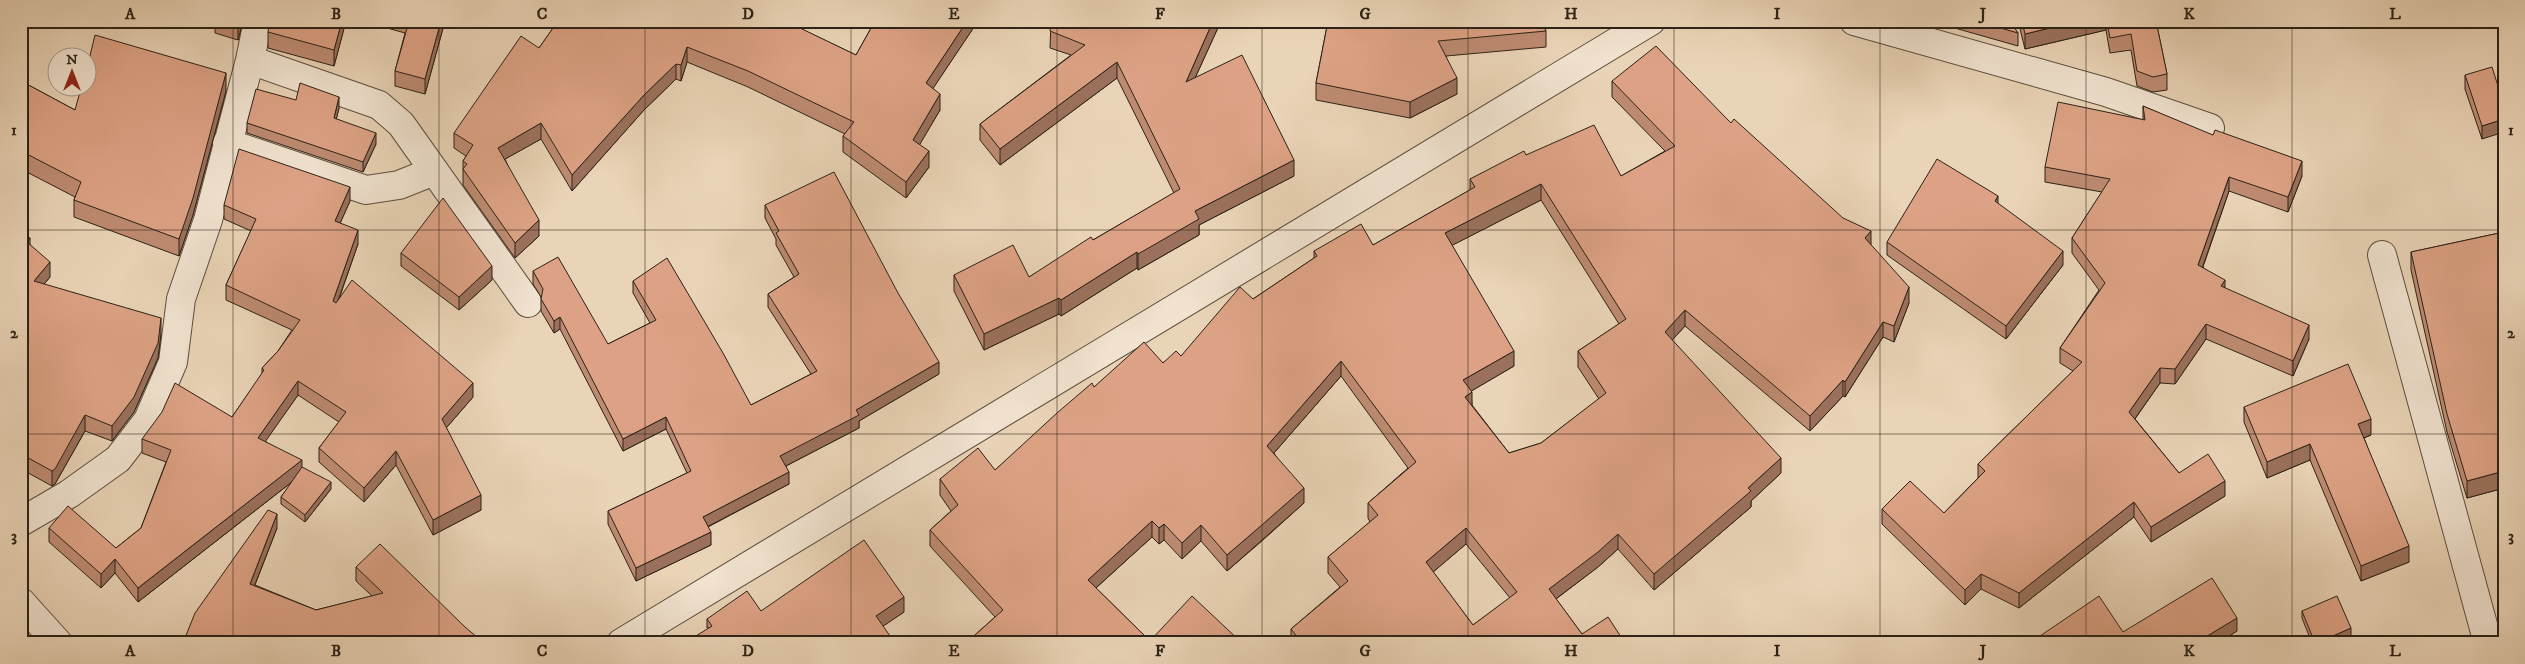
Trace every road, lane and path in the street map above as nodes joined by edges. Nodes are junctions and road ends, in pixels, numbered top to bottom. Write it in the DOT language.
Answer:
graph roads {
  1 [pos="258,21"];
  2 [pos="1651,21"];
  3 [pos="1854,21"];
  4 [pos="250,60"];
  5 [pos="2210,128"];
  6 [pos="227,143"];
  7 [pos="434,171"];
  8 [pos="2382,255"];
  9 [pos="528,302"];
  10 [pos="21,522"];
  11 [pos="21,602"];
  12 [pos="58,643"];
  13 [pos="621,643"];
  14 [pos="2488,643"];
  1 -- 4 [label="street"];
  2 -- 13 [label="street"];
  3 -- 5 [label="street"];
  4 -- 6 [label="street"];
  4 -- 7 [label="street"];
  6 -- 7 [label="street"];
  6 -- 10 [label="street"];
  7 -- 9 [label="street"];
  8 -- 14 [label="street"];
  11 -- 12 [label="street"];
}
